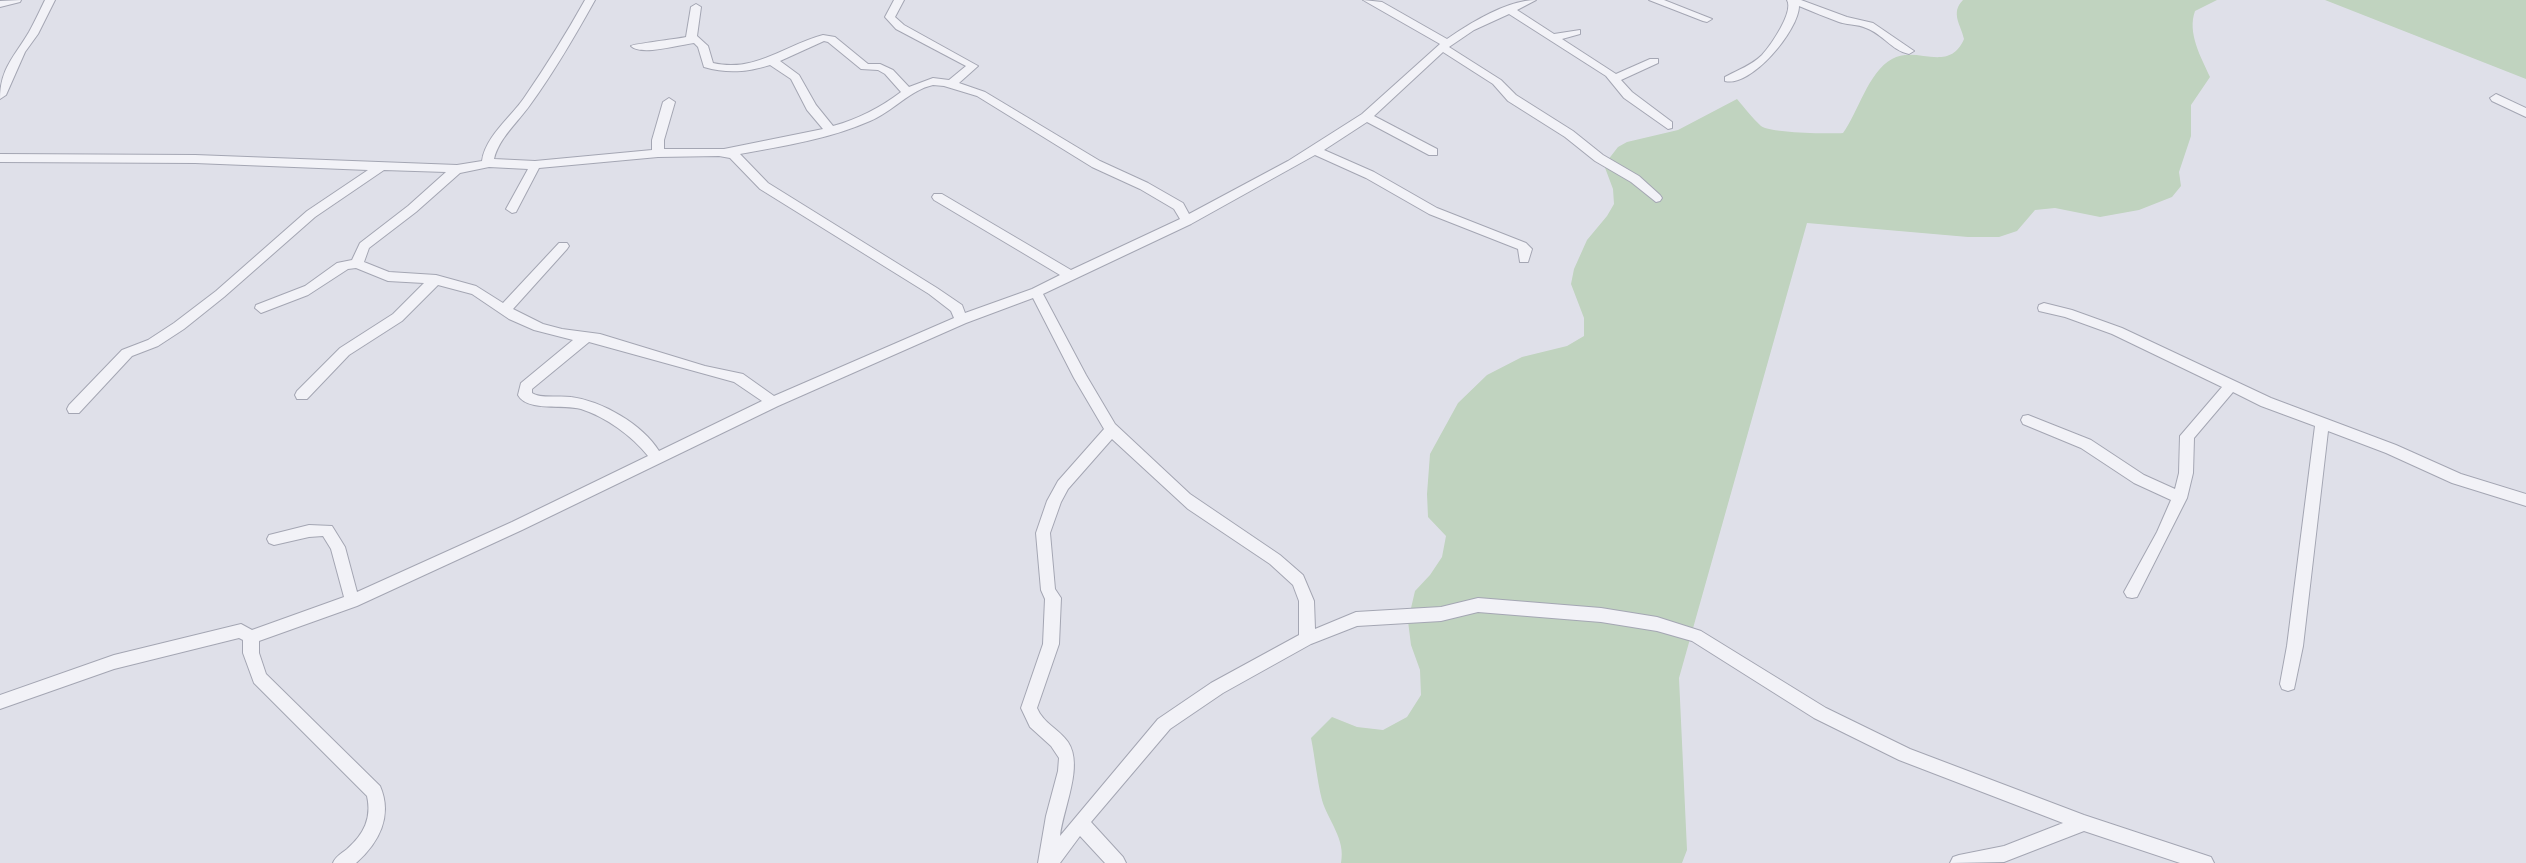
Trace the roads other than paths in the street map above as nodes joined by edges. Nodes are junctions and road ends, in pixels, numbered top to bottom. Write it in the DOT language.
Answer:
graph roads {
  1 [pos="16,0"];
  2 [pos="50,0"];
  3 [pos="590,0"];
  4 [pos="899,0"];
  5 [pos="1368,0"];
  6 [pos="1531,0"];
  7 [pos="1654,0"];
  8 [pos="1793,0"];
  9 [pos="0,4"];
  10 [pos="696,6"];
  11 [pos="1509,10"];
  12 [pos="1707,19"];
  13 [pos="1576,32"];
  14 [pos="1551,38"];
  15 [pos="692,40"];
  16 [pos="1445,45"];
  17 [pos="636,46"];
  18 [pos="1909,51"];
  19 [pos="772,61"];
  20 [pos="1654,61"];
  21 [pos="1613,78"];
  22 [pos="1729,80"];
  23 [pos="950,84"];
  24 [pos="908,92"];
  25 [pos="0,95"];
  26 [pos="2496,98"];
  27 [pos="669,102"];
  28 [pos="2526,113"];
  29 [pos="1366,117"];
  30 [pos="1668,125"];
  31 [pos="831,131"];
  32 [pos="1314,150"];
  33 [pos="720,152"];
  34 [pos="1433,152"];
  35 [pos="658,153"];
  36 [pos="0,158"];
  37 [pos="488,163"];
  38 [pos="383,164"];
  39 [pos="534,165"];
  40 [pos="457,169"];
  41 [pos="938,197"];
  42 [pos="1656,198"];
  43 [pos="512,209"];
  44 [pos="1187,222"];
  45 [pos="562,246"];
  46 [pos="1524,259"];
  47 [pos="356,264"];
  48 [pos="1069,275"];
  49 [pos="436,280"];
  50 [pos="1036,292"];
  51 [pos="261,308"];
  52 [pos="2044,308"];
  53 [pos="505,310"];
  54 [pos="961,320"];
  55 [pos="585,338"];
  56 [pos="2230,386"];
  57 [pos="302,395"];
  58 [pos="774,402"];
  59 [pos="74,409"];
  60 [pos="2028,420"];
  61 [pos="2322,423"];
  62 [pos="1111,430"];
  63 [pos="657,459"];
  64 [pos="2180,498"];
  65 [pos="2526,500"];
  66 [pos="274,539"];
  67 [pos="2132,592"];
  68 [pos="352,601"];
  69 [pos="251,637"];
  70 [pos="1306,639"];
  71 [pos="2288,684"];
  72 [pos="0,702"];
  73 [pos="1080,822"];
  74 [pos="2084,823"];
  75 [pos="2007,858"];
  76 [pos="342,863"];
  77 [pos="1049,863"];
  78 [pos="1118,863"];
  79 [pos="1959,863"];
  80 [pos="2205,863"];
  1 -- 9 [label="street"];
  2 -- 25 [label="street"];
  3 -- 37 [label="street"];
  4 -- 23 [label="street"];
  5 -- 16 [label="street"];
  6 -- 11 [label="street"];
  7 -- 12 [label="street"];
  8 -- 18 [label="street"];
  8 -- 22 [label="street"];
  10 -- 15 [label="street"];
  11 -- 14 [label="street"];
  11 -- 16 [label="street"];
  13 -- 14 [label="street"];
  14 -- 21 [label="street"];
  15 -- 17 [label="street"];
  15 -- 19 [label="street"];
  16 -- 29 [label="street"];
  16 -- 42 [label="street"];
  19 -- 24 [label="street"];
  19 -- 31 [label="street"];
  20 -- 21 [label="street"];
  21 -- 30 [label="street"];
  23 -- 24 [label="street"];
  23 -- 44 [label="street"];
  24 -- 31 [label="street"];
  26 -- 28 [label="street"];
  27 -- 35 [label="street"];
  29 -- 32 [label="street"];
  29 -- 34 [label="street"];
  31 -- 33 [label="street"];
  32 -- 44 [label="street"];
  32 -- 46 [label="street"];
  33 -- 35 [label="street"];
  33 -- 54 [label="street"];
  35 -- 39 [label="street"];
  36 -- 38 [label="street"];
  37 -- 39 [label="street"];
  37 -- 40 [label="street"];
  38 -- 40 [label="street"];
  38 -- 59 [label="street"];
  39 -- 43 [label="street"];
  40 -- 47 [label="street"];
  41 -- 48 [label="street"];
  44 -- 48 [label="street"];
  45 -- 53 [label="street"];
  47 -- 49 [label="street"];
  47 -- 51 [label="street"];
  48 -- 50 [label="street"];
  49 -- 53 [label="street"];
  49 -- 57 [label="street"];
  50 -- 54 [label="street"];
  50 -- 62 [label="street"];
  52 -- 56 [label="street"];
  53 -- 55 [label="street"];
  54 -- 58 [label="street"];
  55 -- 58 [label="street"];
  55 -- 63 [label="street"];
  56 -- 61 [label="street"];
  56 -- 64 [label="street"];
  58 -- 63 [label="street"];
  60 -- 64 [label="street"];
  61 -- 65 [label="street"];
  61 -- 71 [label="street"];
  62 -- 70 [label="street"];
  62 -- 77 [label="street"];
  63 -- 68 [label="street"];
  64 -- 67 [label="street"];
  66 -- 68 [label="street"];
  68 -- 69 [label="street"];
  69 -- 72 [label="street"];
  69 -- 76 [label="street"];
  70 -- 73 [label="street"];
  70 -- 74 [label="street"];
  73 -- 77 [label="street"];
  73 -- 78 [label="street"];
  74 -- 75 [label="street"];
  74 -- 80 [label="street"];
  75 -- 79 [label="street"];
}
